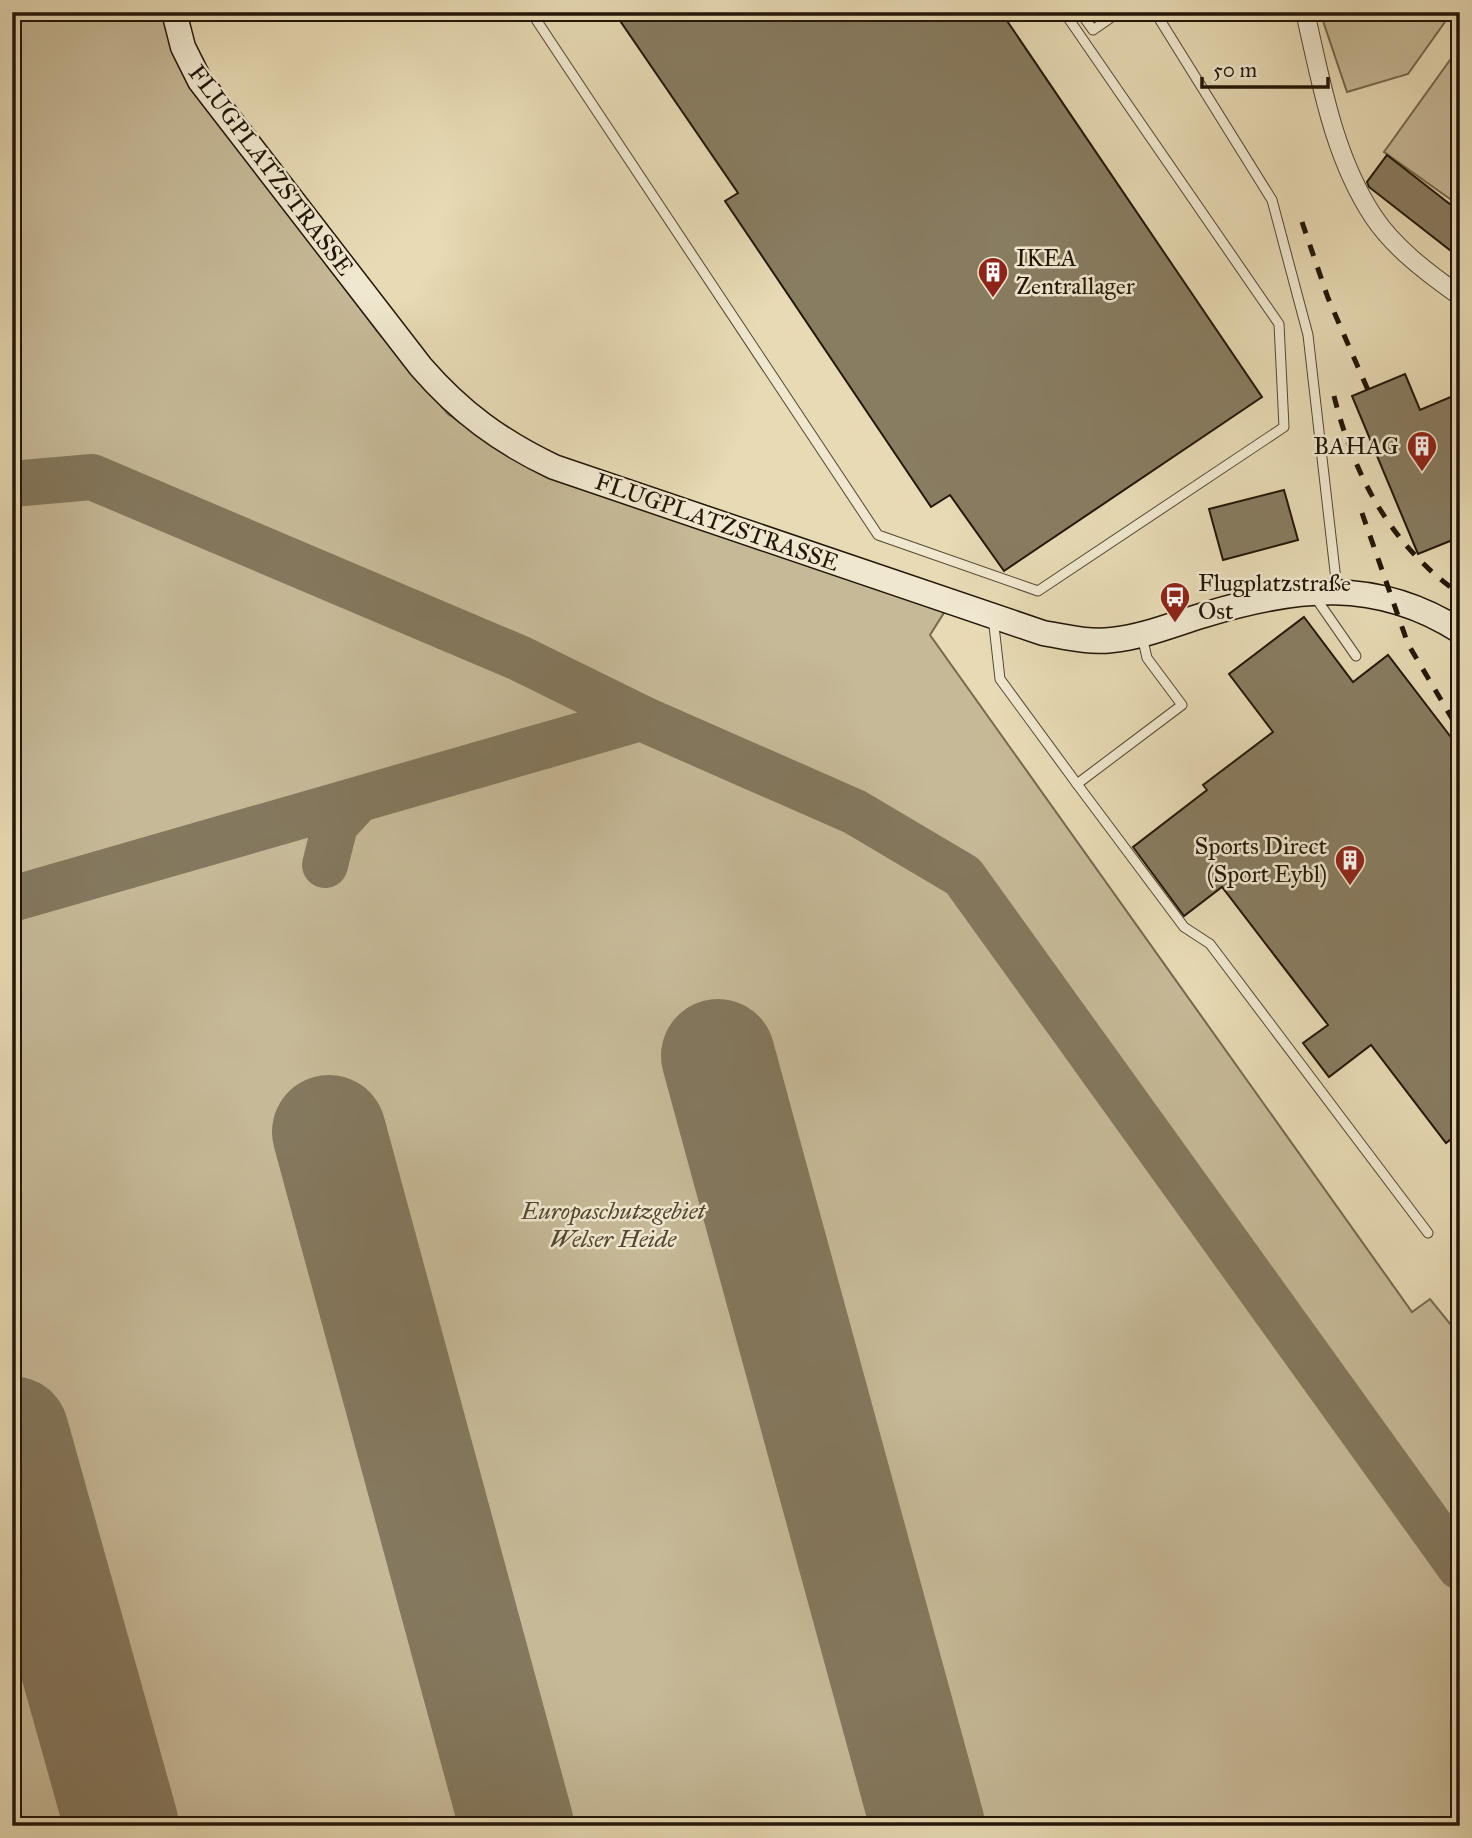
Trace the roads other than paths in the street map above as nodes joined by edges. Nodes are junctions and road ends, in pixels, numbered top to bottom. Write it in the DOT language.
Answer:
graph roads {
  1 [pos="174,12"];
  2 [pos="531,12"];
  3 [pos="1064,12"];
  4 [pos="1080,12"];
  5 [pos="1119,12"];
  6 [pos="1155,12"];
  7 [pos="1305,12"];
  8 [pos="1460,296"];
  9 [pos="1337,591"];
  10 [pos="1312,592"];
  11 [pos="993,617"];
  12 [pos="1460,631"];
  13 [pos="1142,634"];
  14 [pos="1356,656"];
  15 [pos="1077,784"];
  16 [pos="1428,1233"];
  1 -- 11 [label="street, FLUGPLATZSTRASSE"];
  2 -- 3 [label="lane"];
  4 -- 5 [label="lane"];
  6 -- 9 [label="lane"];
  7 -- 8 [label="street"];
  9 -- 10 [label="street, FLUGPLATZSTRASSE"];
  9 -- 12 [label="street, FLUGPLATZSTRASSE"];
  10 -- 13 [label="street, FLUGPLATZSTRASSE"];
  10 -- 14 [label="lane"];
  11 -- 13 [label="street, FLUGPLATZSTRASSE"];
  11 -- 15 [label="lane"];
  13 -- 15 [label="lane"];
  15 -- 16 [label="lane"];
}
